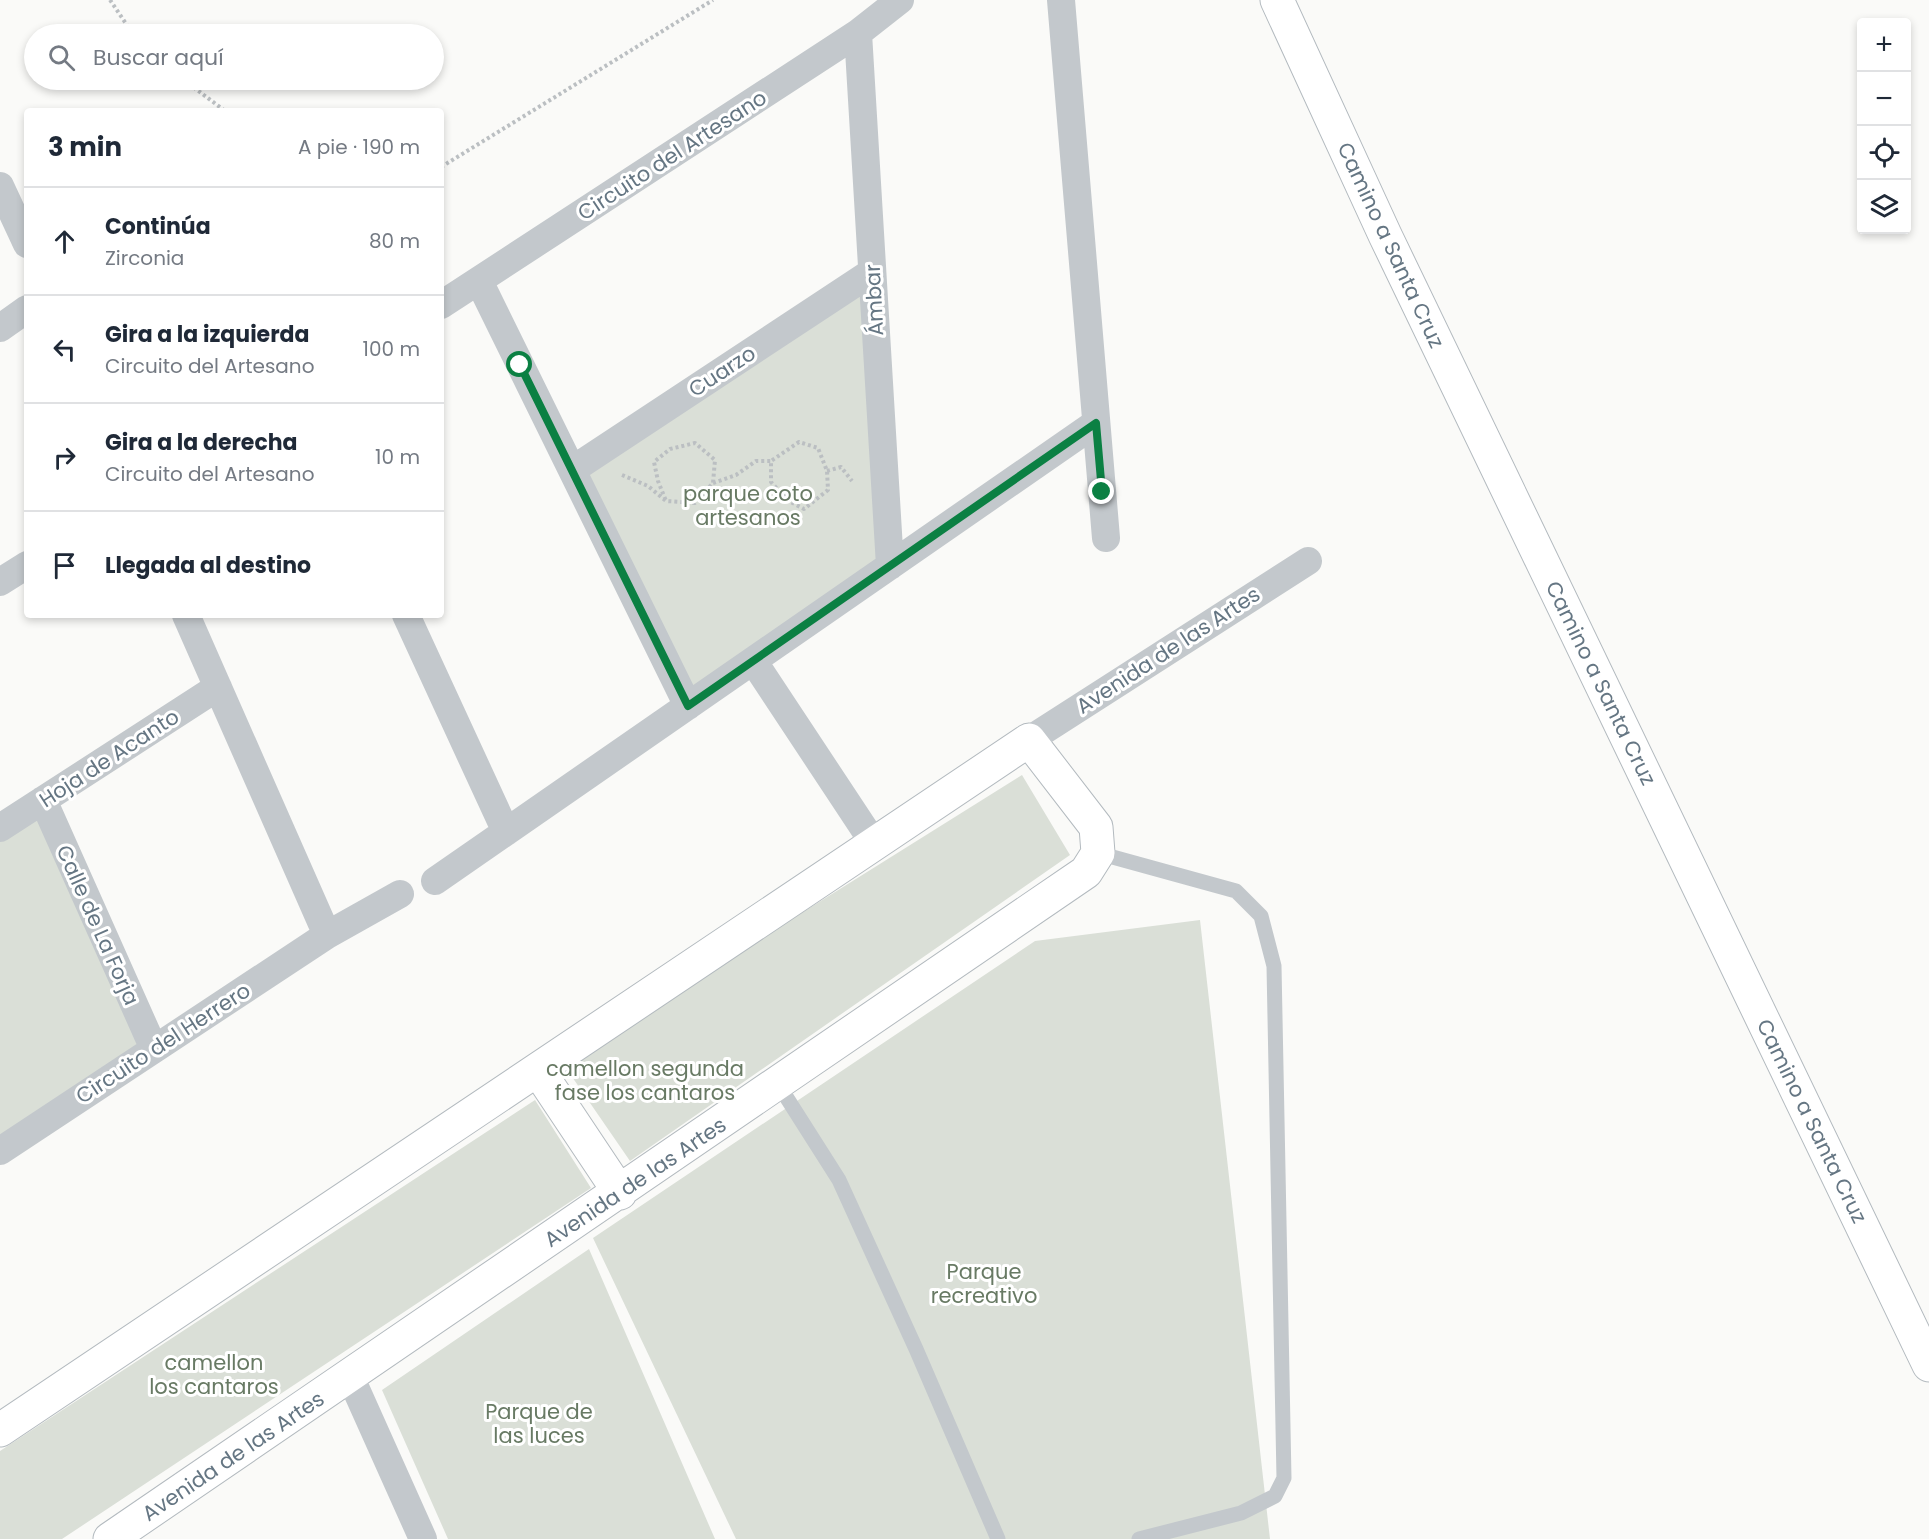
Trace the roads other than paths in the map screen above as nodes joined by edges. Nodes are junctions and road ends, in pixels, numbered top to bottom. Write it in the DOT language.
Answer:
graph roads {
  1 [pos="900,0"];
  2 [pos="1061,0"];
  3 [pos="1277,0"];
  4 [pos="858,33"];
  5 [pos="0,186"];
  6 [pos="24,238"];
  7 [pos="872,272"];
  8 [pos="479,281"];
  9 [pos="444,303"];
  10 [pos="24,311"];
  11 [pos="0,328"];
  12 [pos="1096,423"];
  13 [pos="572,470"];
  14 [pos="1106,538"];
  15 [pos="1308,561"];
  16 [pos="890,566"];
  17 [pos="24,567"];
  18 [pos="0,582"];
  19 [pos="187,618"];
  20 [pos="407,618"];
  21 [pos="754,662"];
  22 [pos="218,687"];
  23 [pos="688,706"];
  24 [pos="1029,740"];
  25 [pos="43,800"];
  26 [pos="0,828"];
  27 [pos="506,832"];
  28 [pos="875,845"];
  29 [pos="1098,853"];
  30 [pos="435,881"];
  31 [pos="400,894"];
  32 [pos="327,935"];
  33 [pos="154,1049"];
  34 [pos="538,1070"];
  35 [pos="778,1084"];
  36 [pos="0,1151"];
  37 [pos="620,1193"];
  38 [pos="1929,1365"];
  39 [pos="350,1376"];
  40 [pos="0,1430"];
  41 [pos="110,1539"];
  42 [pos="423,1539"];
  43 [pos="998,1539"];
  44 [pos="1139,1539"];
  1 -- 4 [label="street, Circuito del Artesano"];
  2 -- 12 [label="street"];
  3 -- 38 [label="street, Camino a Santa Cruz"];
  4 -- 7 [label="street, Ámbar"];
  4 -- 8 [label="street, Circuito del Artesano"];
  5 -- 6 [label="street"];
  7 -- 13 [label="street, Cuarzo"];
  7 -- 16 [label="street, Ámbar"];
  8 -- 9 [label="street, Circuito del Artesano"];
  8 -- 13 [label="street"];
  10 -- 11 [label="street"];
  12 -- 14 [label="street"];
  12 -- 16 [label="street"];
  13 -- 23 [label="street"];
  15 -- 24 [label="street, Avenida de las Artes"];
  16 -- 21 [label="street"];
  17 -- 18 [label="street"];
  19 -- 22 [label="street"];
  20 -- 27 [label="street"];
  21 -- 23 [label="street"];
  21 -- 28 [label="street"];
  22 -- 25 [label="street, Hoja de Acanto"];
  22 -- 32 [label="street"];
  23 -- 27 [label="street"];
  24 -- 28 [label="street, Avenida de las Artes"];
  24 -- 29 [label="street"];
  25 -- 26 [label="street, Hoja de Acanto"];
  25 -- 33 [label="street, Calle de La Forja"];
  27 -- 30 [label="street"];
  28 -- 34 [label="street, Avenida de las Artes"];
  29 -- 35 [label="street, Avenida de las Artes"];
  29 -- 44 [label="lane"];
  31 -- 32 [label="street, Circuito del Herrero"];
  32 -- 33 [label="street, Circuito del Herrero"];
  33 -- 36 [label="street, Circuito del Herrero"];
  34 -- 37 [label="street"];
  34 -- 40 [label="street, Avenida de las Artes"];
  35 -- 37 [label="street, Avenida de las Artes"];
  35 -- 43 [label="lane"];
  37 -- 39 [label="street, Avenida de las Artes"];
  39 -- 41 [label="street, Avenida de las Artes"];
  39 -- 42 [label="street"];
}
